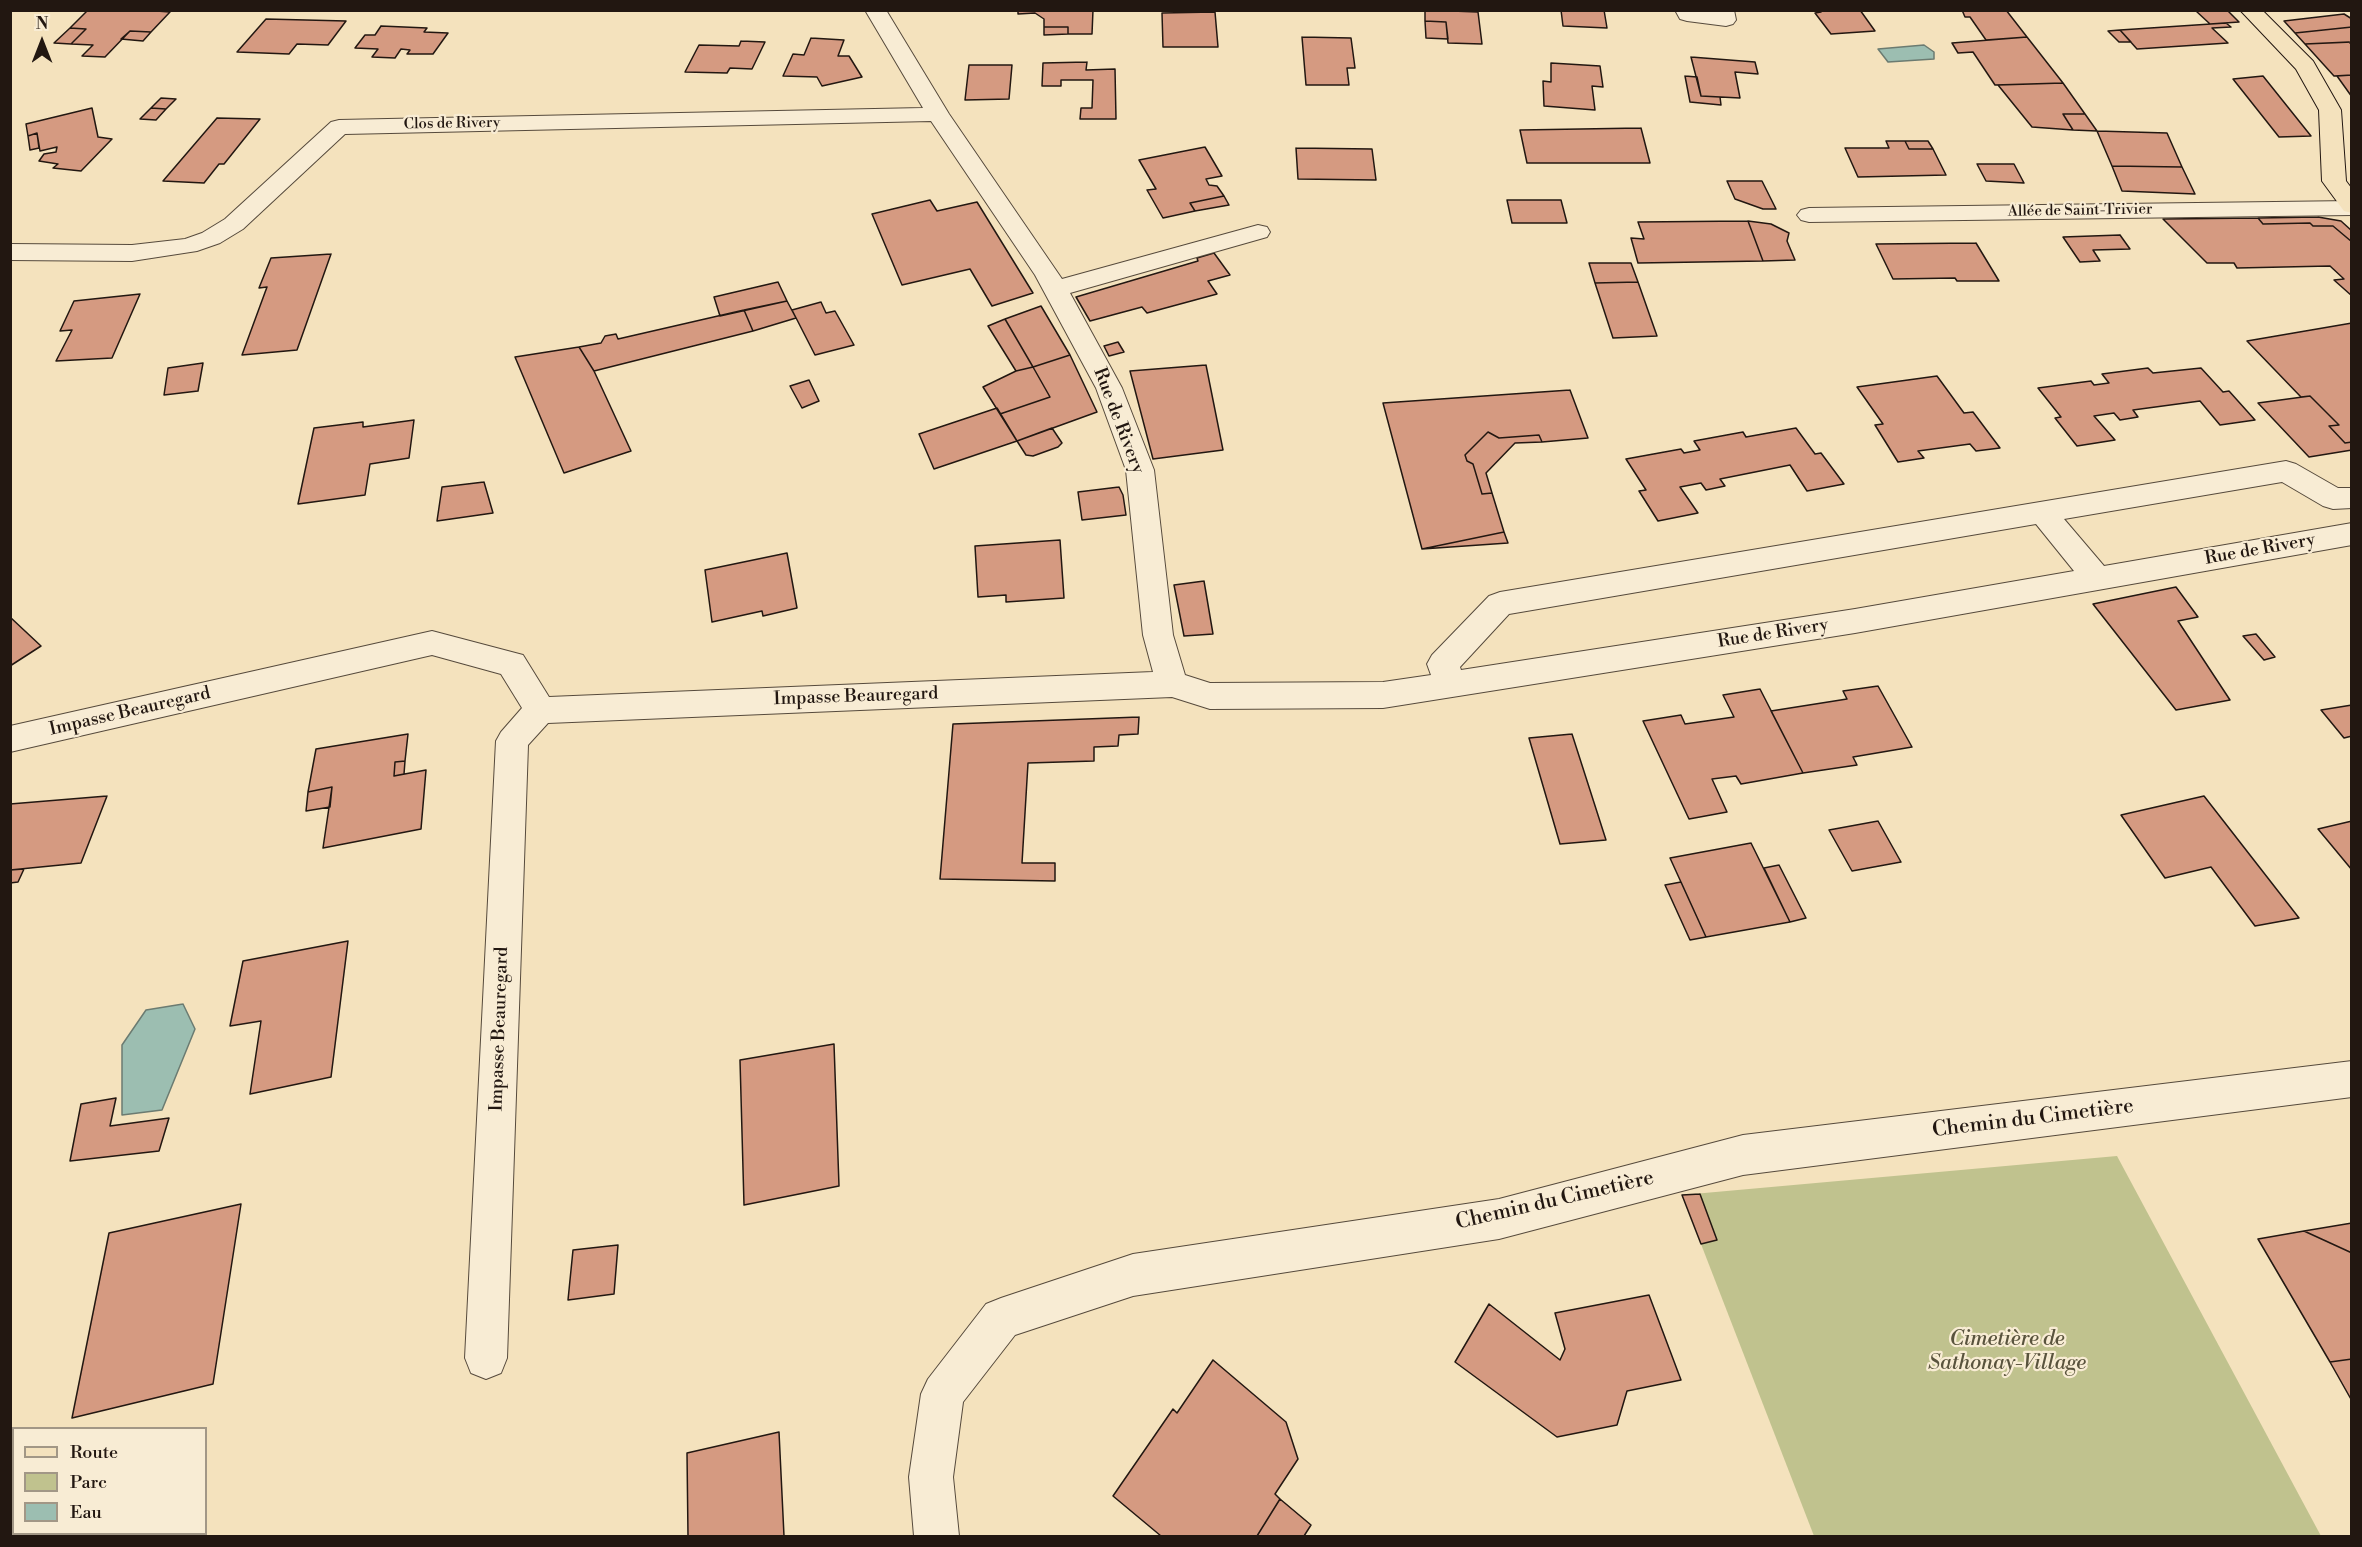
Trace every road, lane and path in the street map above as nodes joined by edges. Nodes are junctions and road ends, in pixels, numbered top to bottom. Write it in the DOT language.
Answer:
graph roads {
  1 [pos="875,10"];
  2 [pos="1684,10"];
  3 [pos="1724,10"];
  4 [pos="2250,10"];
  5 [pos="938,114"];
  6 [pos="2352,207"];
  7 [pos="1809,215"];
  8 [pos="1258,232"];
  9 [pos="10,252"];
  10 [pos="1055,289"];
  11 [pos="2352,498"];
  12 [pos="2043,513"];
  13 [pos="2352,534"];
  14 [pos="2097,579"];
  15 [pos="1172,684"];
  16 [pos="1449,684"];
  17 [pos="540,711"];
  18 [pos="10,739"];
  19 [pos="2352,1080"];
  20 [pos="486,1358"];
  21 [pos="937,1536"];
  1 -- 5 [label="street, Rue de Rivery"];
  2 -- 3 [label="street"];
  4 -- 6 [label="main road"];
  5 -- 9 [label="street, Clos de Rivery"];
  5 -- 10 [label="street, Rue de Rivery"];
  6 -- 7 [label="street, Allée de Saint-Trivier"];
  8 -- 10 [label="street"];
  10 -- 15 [label="street, Rue de Rivery"];
  11 -- 12 [label="street"];
  12 -- 14 [label="street"];
  12 -- 16 [label="street"];
  13 -- 14 [label="street, Rue de Rivery"];
  14 -- 16 [label="street, Rue de Rivery"];
  15 -- 16 [label="street, Rue de Rivery"];
  15 -- 17 [label="street, Impasse Beauregard"];
  17 -- 18 [label="street, Impasse Beauregard"];
  17 -- 20 [label="street, Impasse Beauregard"];
  19 -- 21 [label="street, Chemin du Cimetière"];
}
